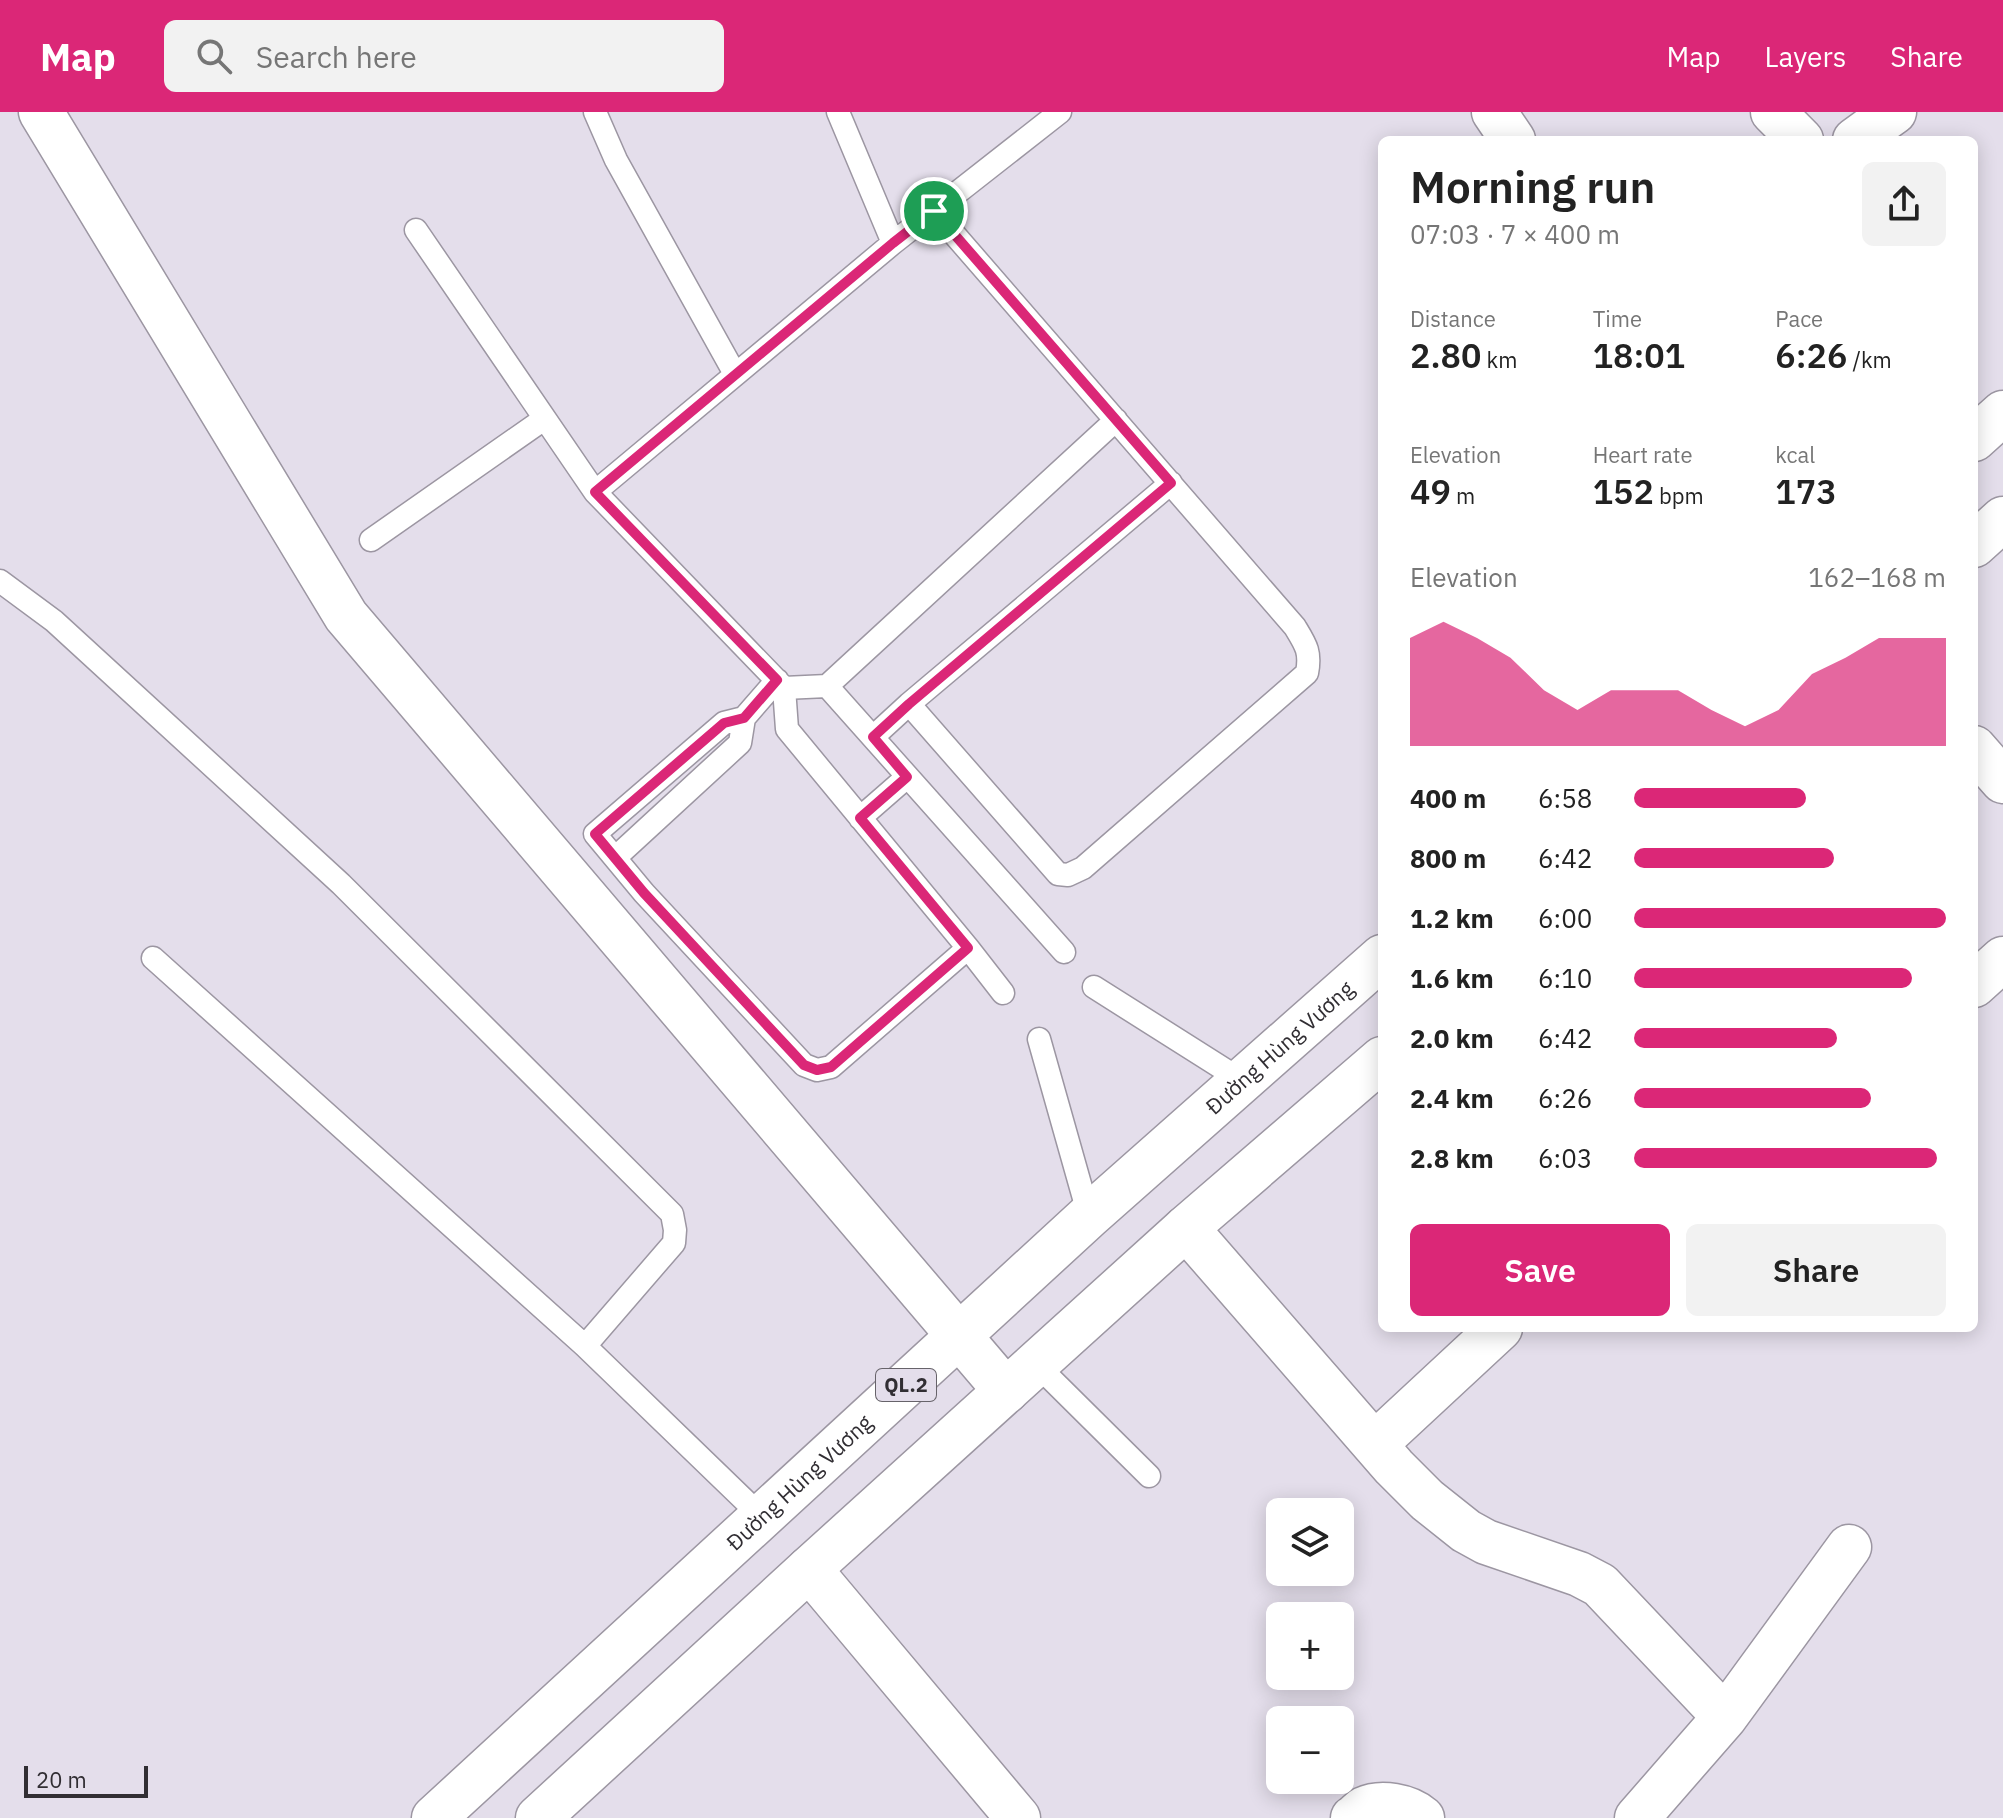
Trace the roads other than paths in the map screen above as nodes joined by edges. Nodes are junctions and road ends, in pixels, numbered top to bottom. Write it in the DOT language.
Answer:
graph roads {
  1 [pos="41,112"];
  2 [pos="595,112"];
  3 [pos="838,112"];
  4 [pos="1060,112"];
  5 [pos="1494,112"];
  6 [pos="1773,112"];
  7 [pos="1894,112"];
  8 [pos="1510,136"];
  9 [pos="1797,136"];
  10 [pos="1861,136"];
  11 [pos="934,211"];
  12 [pos="416,230"];
  13 [pos="893,243"];
  14 [pos="735,374"];
  15 [pos="2003,413"];
  16 [pos="544,419"];
  17 [pos="1116,420"];
  18 [pos="1978,435"];
  19 [pos="1171,483"];
  20 [pos="595,492"];
  21 [pos="2003,519"];
  22 [pos="371,540"];
  23 [pos="1978,541"];
  24 [pos="0,581"];
  25 [pos="780,684"];
  26 [pos="827,686"];
  27 [pos="909,704"];
  28 [pos="744,718"];
  29 [pos="873,737"];
  30 [pos="1978,753"];
  31 [pos="907,777"];
  32 [pos="2003,781"];
  33 [pos="860,818"];
  34 [pos="616,857"];
  35 [pos="968,948"];
  36 [pos="1064,952"];
  37 [pos="153,958"];
  38 [pos="2003,959"];
  39 [pos="1378,960"];
  40 [pos="1978,981"];
  41 [pos="1094,987"];
  42 [pos="1003,993"];
  43 [pos="1039,1039"];
  44 [pos="1378,1062"];
  45 [pos="1241,1080"];
  46 [pos="1089,1216"];
  47 [pos="1186,1228"];
  48 [pos="1496,1332"];
  49 [pos="960,1336"];
  50 [pos="585,1346"];
  51 [pos="1021,1377"];
  52 [pos="1375,1444"];
  53 [pos="1149,1476"];
  54 [pos="762,1517"];
  55 [pos="1849,1547"];
  56 [pos="809,1569"];
  57 [pos="1725,1717"];
  58 [pos="434,1818"];
  59 [pos="538,1818"];
  60 [pos="1018,1818"];
  61 [pos="1353,1818"];
  62 [pos="1422,1818"];
  63 [pos="1637,1818"];
  1 -- 49 [label="main road"];
  2 -- 14 [label="lane"];
  3 -- 13 [label="lane"];
  4 -- 11 [label="lane"];
  5 -- 8 [label="main road"];
  6 -- 9 [label="main road"];
  7 -- 10 [label="main road"];
  11 -- 13 [label="lane"];
  11 -- 17 [label="lane"];
  12 -- 16 [label="lane"];
  13 -- 14 [label="lane"];
  14 -- 20 [label="lane"];
  15 -- 18 [label="main road"];
  16 -- 20 [label="lane"];
  16 -- 22 [label="lane"];
  17 -- 19 [label="lane"];
  17 -- 26 [label="lane"];
  19 -- 27 [label="lane"];
  19 -- 27 [label="lane"];
  20 -- 25 [label="lane"];
  21 -- 23 [label="main road"];
  24 -- 50 [label="lane"];
  25 -- 26 [label="lane"];
  25 -- 28 [label="lane"];
  25 -- 33 [label="lane"];
  26 -- 29 [label="lane"];
  27 -- 29 [label="lane"];
  28 -- 34 [label="lane"];
  28 -- 34 [label="lane"];
  29 -- 31 [label="lane"];
  30 -- 32 [label="main road"];
  31 -- 33 [label="lane"];
  31 -- 36 [label="lane"];
  33 -- 35 [label="lane"];
  34 -- 35 [label="lane"];
  35 -- 42 [label="lane"];
  37 -- 50 [label="lane"];
  38 -- 40 [label="main road"];
  39 -- 45 [label="main road, Đường Hùng Vương / QL.2"];
  41 -- 45 [label="lane"];
  43 -- 46 [label="lane"];
  44 -- 47 [label="main road"];
  45 -- 46 [label="main road, Đường Hùng Vương / QL.2"];
  46 -- 49 [label="main road, Đường Hùng Vương / QL.2"];
  47 -- 51 [label="main road"];
  47 -- 52 [label="main road"];
  48 -- 52 [label="main road"];
  49 -- 51 [label="main road"];
  49 -- 54 [label="main road, Đường Hùng Vương / QL.2"];
  50 -- 54 [label="lane"];
  51 -- 53 [label="lane"];
  51 -- 56 [label="main road"];
  52 -- 57 [label="main road"];
  54 -- 58 [label="main road, Đường Hùng Vương / QL.2"];
  55 -- 57 [label="main road"];
  56 -- 59 [label="main road"];
  56 -- 60 [label="main road"];
  57 -- 63 [label="main road"];
  61 -- 62 [label="main road"];
}
